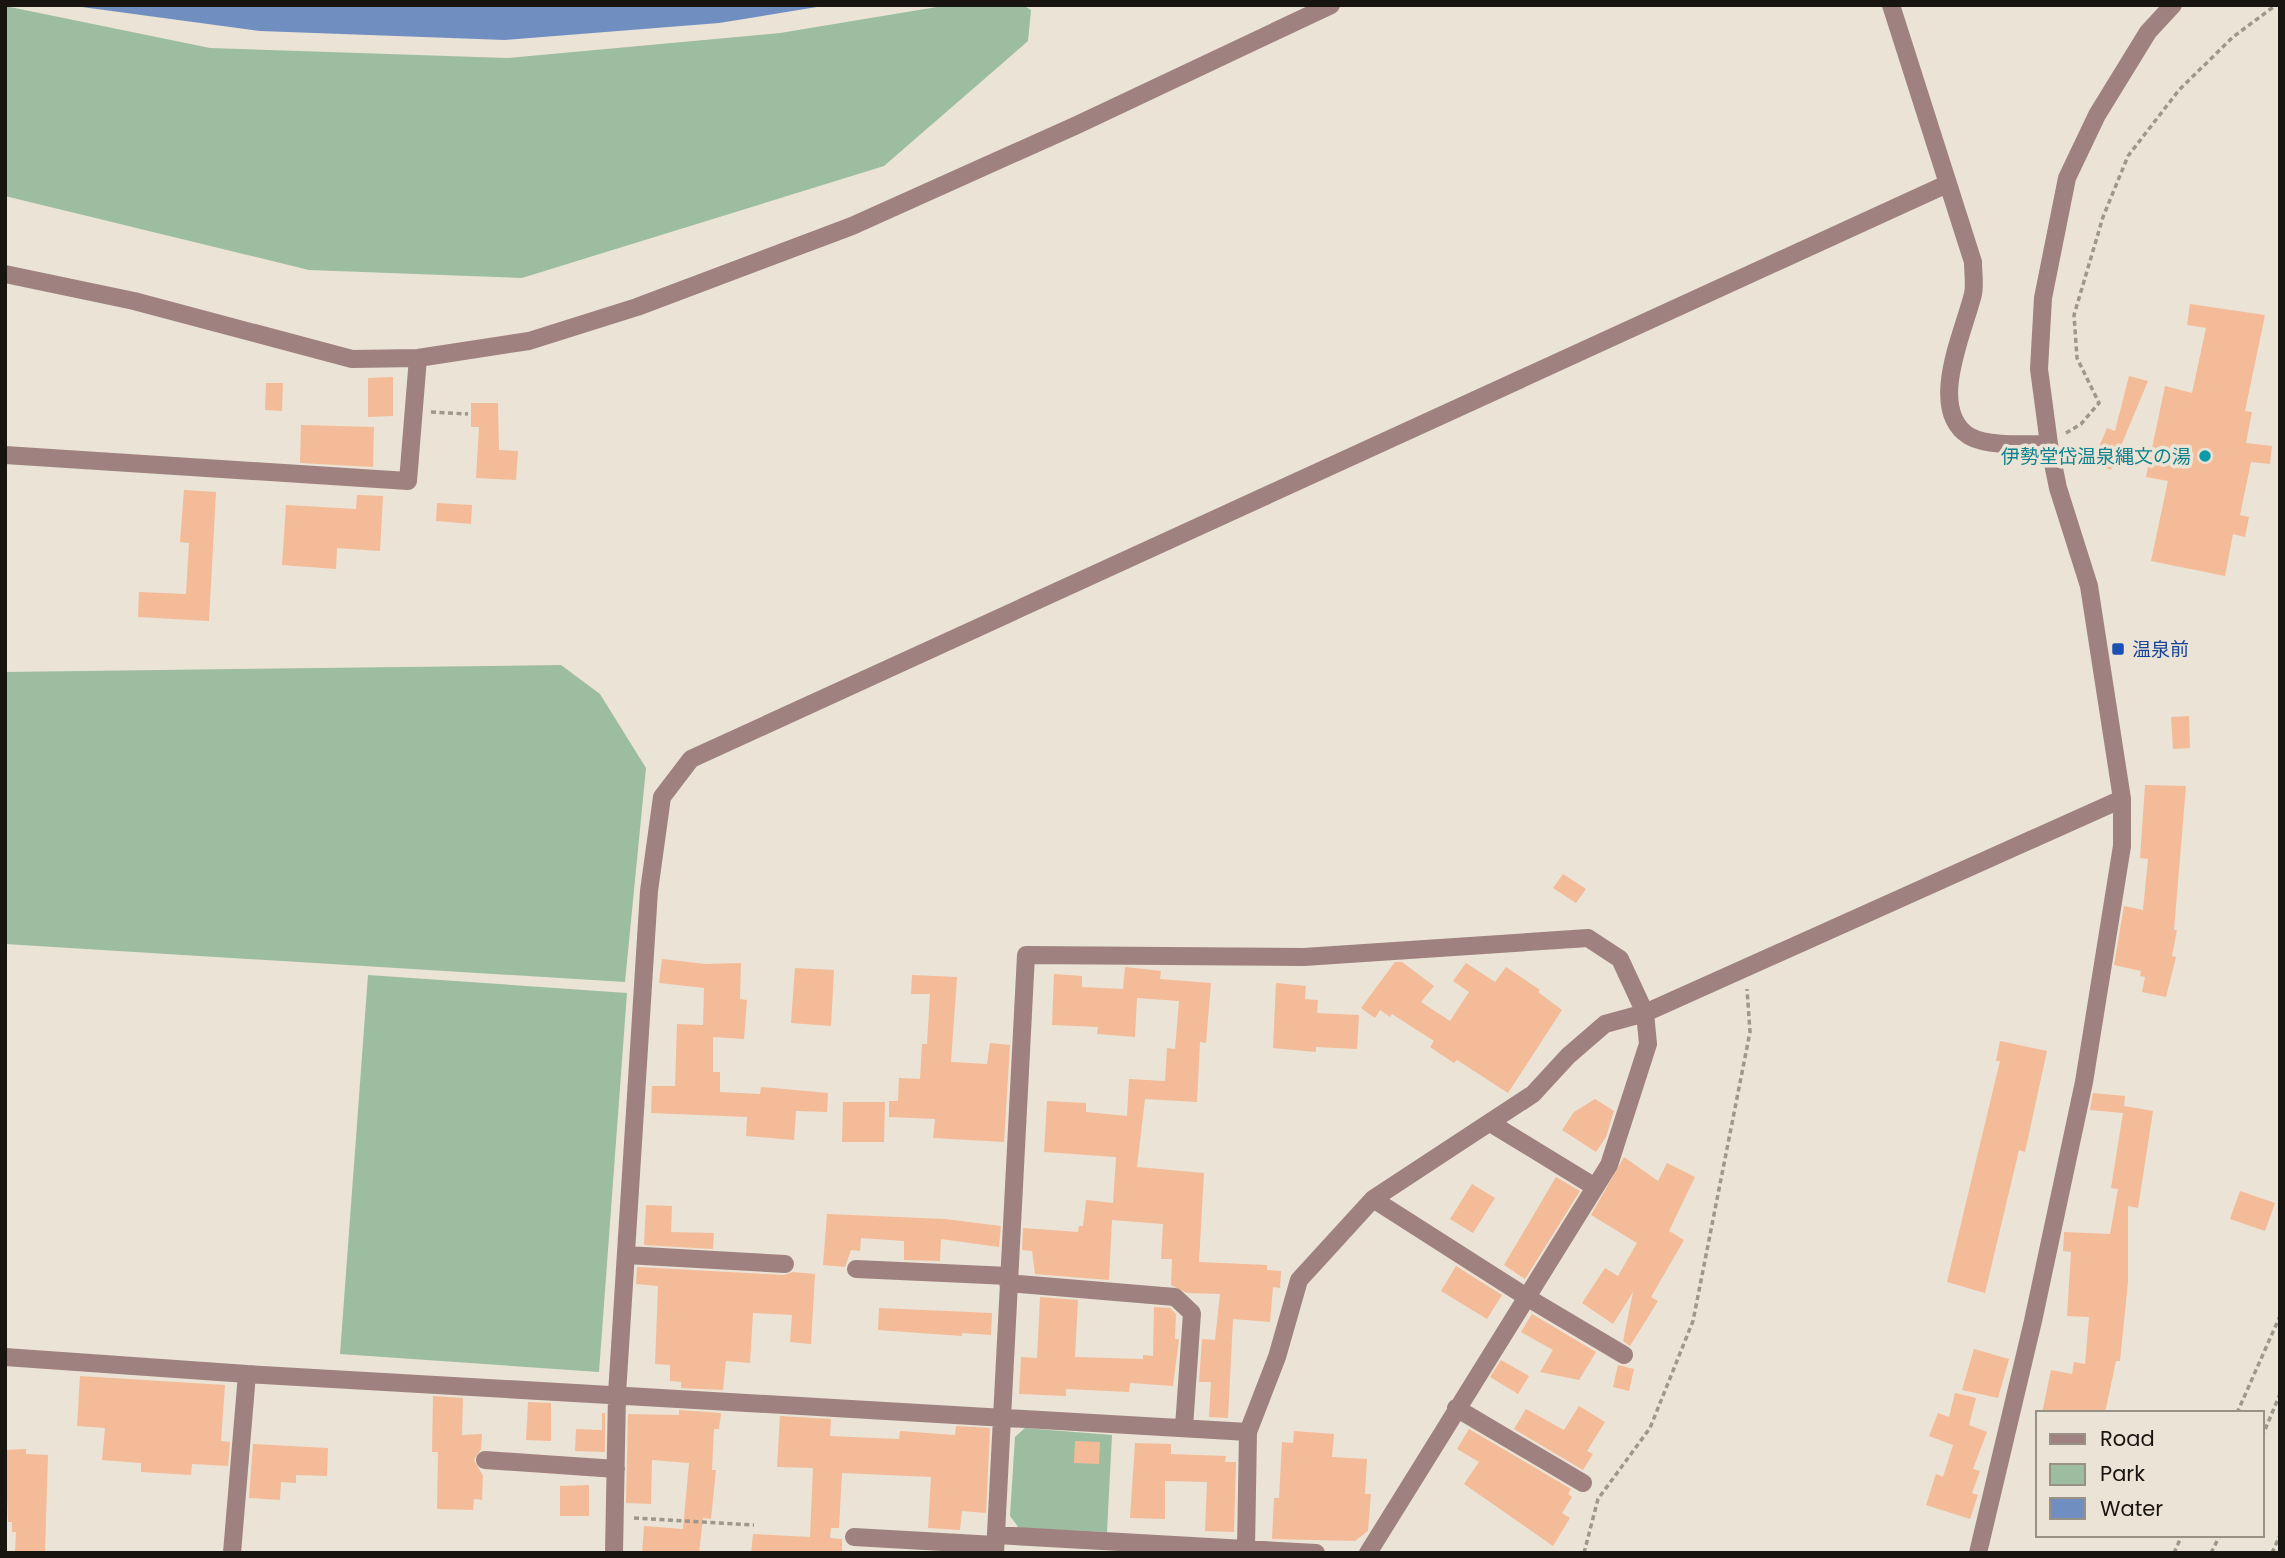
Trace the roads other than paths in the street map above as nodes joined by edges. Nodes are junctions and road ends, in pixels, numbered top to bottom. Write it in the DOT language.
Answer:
graph roads {
  1 [pos="1331,5"];
  2 [pos="1891,5"];
  3 [pos="2173,5"];
  4 [pos="1947,184"];
  5 [pos="5,274"];
  6 [pos="418,358"];
  7 [pos="2049,444"];
  8 [pos="5,455"];
  9 [pos="2122,799"];
  10 [pos="1645,1013"];
  11 [pos="1492,1124"];
  12 [pos="1595,1187"];
  13 [pos="1373,1199"];
  14 [pos="625,1255"];
  15 [pos="785,1264"];
  16 [pos="856,1269"];
  17 [pos="1009,1280"];
  18 [pos="1528,1298"];
  19 [pos="1624,1355"];
  20 [pos="5,1357"];
  21 [pos="247,1374"];
  22 [pos="617,1394"];
  23 [pos="1456,1408"];
  24 [pos="1001,1415"];
  25 [pos="1184,1427"];
  26 [pos="1248,1432"];
  27 [pos="485,1461"];
  28 [pos="616,1469"];
  29 [pos="1583,1483"];
  30 [pos="854,1537"];
  31 [pos="995,1544"];
  32 [pos="1246,1549"];
  33 [pos="232,1553"];
  34 [pos="614,1553"];
  35 [pos="1316,1553"];
  36 [pos="1368,1553"];
  37 [pos="1978,1553"];
  1 -- 6 [label="street"];
  2 -- 4 [label="street"];
  3 -- 7 [label="street"];
  4 -- 7 [label="street"];
  4 -- 14 [label="street"];
  5 -- 6 [label="street"];
  6 -- 8 [label="street"];
  7 -- 9 [label="street"];
  9 -- 10 [label="street"];
  9 -- 37 [label="street"];
  10 -- 11 [label="street"];
  10 -- 12 [label="street"];
  10 -- 17 [label="street"];
  11 -- 12 [label="street"];
  11 -- 13 [label="street"];
  12 -- 18 [label="street"];
  13 -- 18 [label="street"];
  13 -- 26 [label="street"];
  14 -- 15 [label="street"];
  14 -- 22 [label="street"];
  16 -- 17 [label="street"];
  17 -- 24 [label="street"];
  17 -- 25 [label="street"];
  18 -- 19 [label="street"];
  18 -- 23 [label="street"];
  20 -- 21 [label="street"];
  21 -- 22 [label="street"];
  21 -- 33 [label="street"];
  22 -- 24 [label="street"];
  22 -- 28 [label="street"];
  23 -- 29 [label="street"];
  23 -- 36 [label="street"];
  24 -- 25 [label="street"];
  24 -- 31 [label="street"];
  25 -- 26 [label="street"];
  26 -- 32 [label="street"];
  27 -- 28 [label="street"];
  28 -- 34 [label="street"];
  30 -- 31 [label="street"];
  31 -- 32 [label="street"];
  32 -- 35 [label="street"];
}
